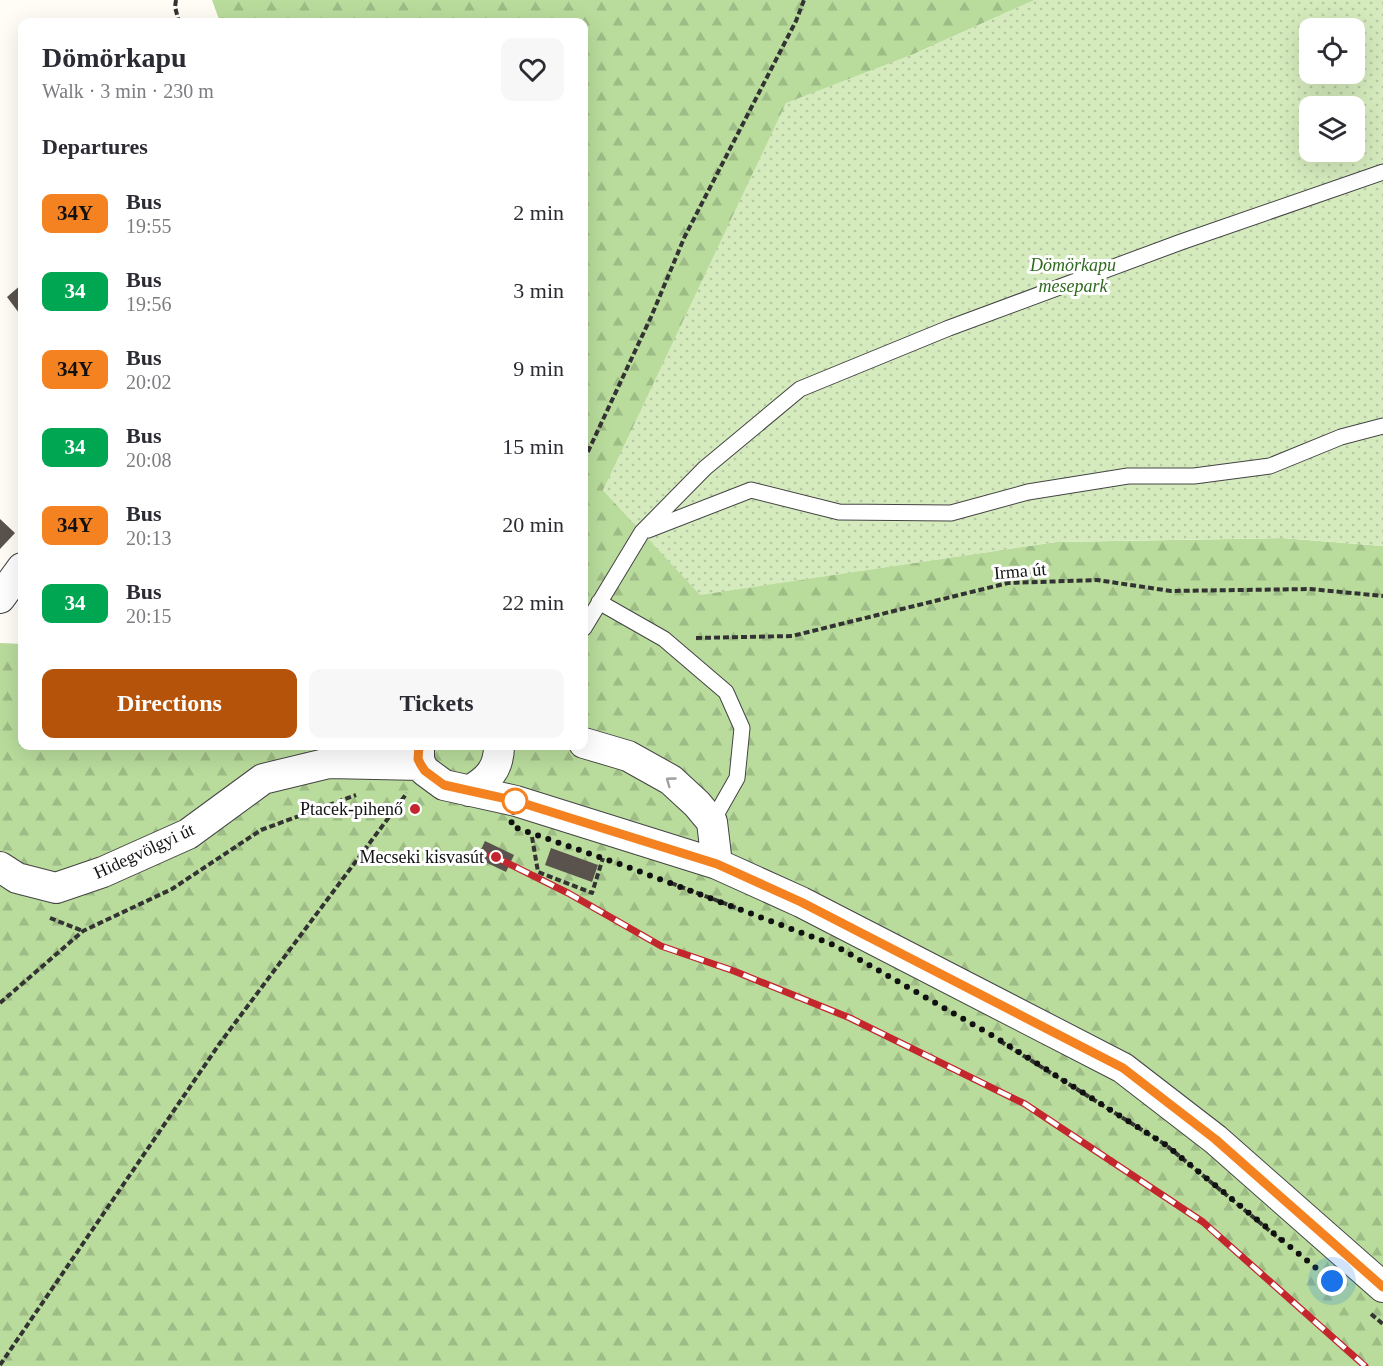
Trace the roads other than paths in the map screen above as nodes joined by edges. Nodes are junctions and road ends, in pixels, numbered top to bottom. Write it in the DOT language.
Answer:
graph roads {
  1 [pos="1383,172"];
  2 [pos="1383,426"];
  3 [pos="642,532"];
  4 [pos="18,573"];
  5 [pos="0,598"];
  6 [pos="599,602"];
  7 [pos="588,621"];
  8 [pos="588,744"];
  9 [pos="499,750"];
  10 [pos="420,755"];
  11 [pos="469,791"];
  12 [pos="712,822"];
  13 [pos="717,864"];
  14 [pos="0,867"];
  15 [pos="1376,1299"];
  1 -- 3 [label="lane"];
  2 -- 3 [label="lane"];
  3 -- 6 [label="lane"];
  4 -- 5 [label="street"];
  6 -- 7 [label="lane"];
  6 -- 12 [label="lane"];
  12 -- 8 [label="street, one-way"];
  9 -- 11 [label="street"];
  10 -- 11 [label="street"];
  10 -- 14 [label="street, Hidegvölgyi út"];
  11 -- 13 [label="street"];
  12 -- 13 [label="street"];
  13 -- 15 [label="street"];
}
